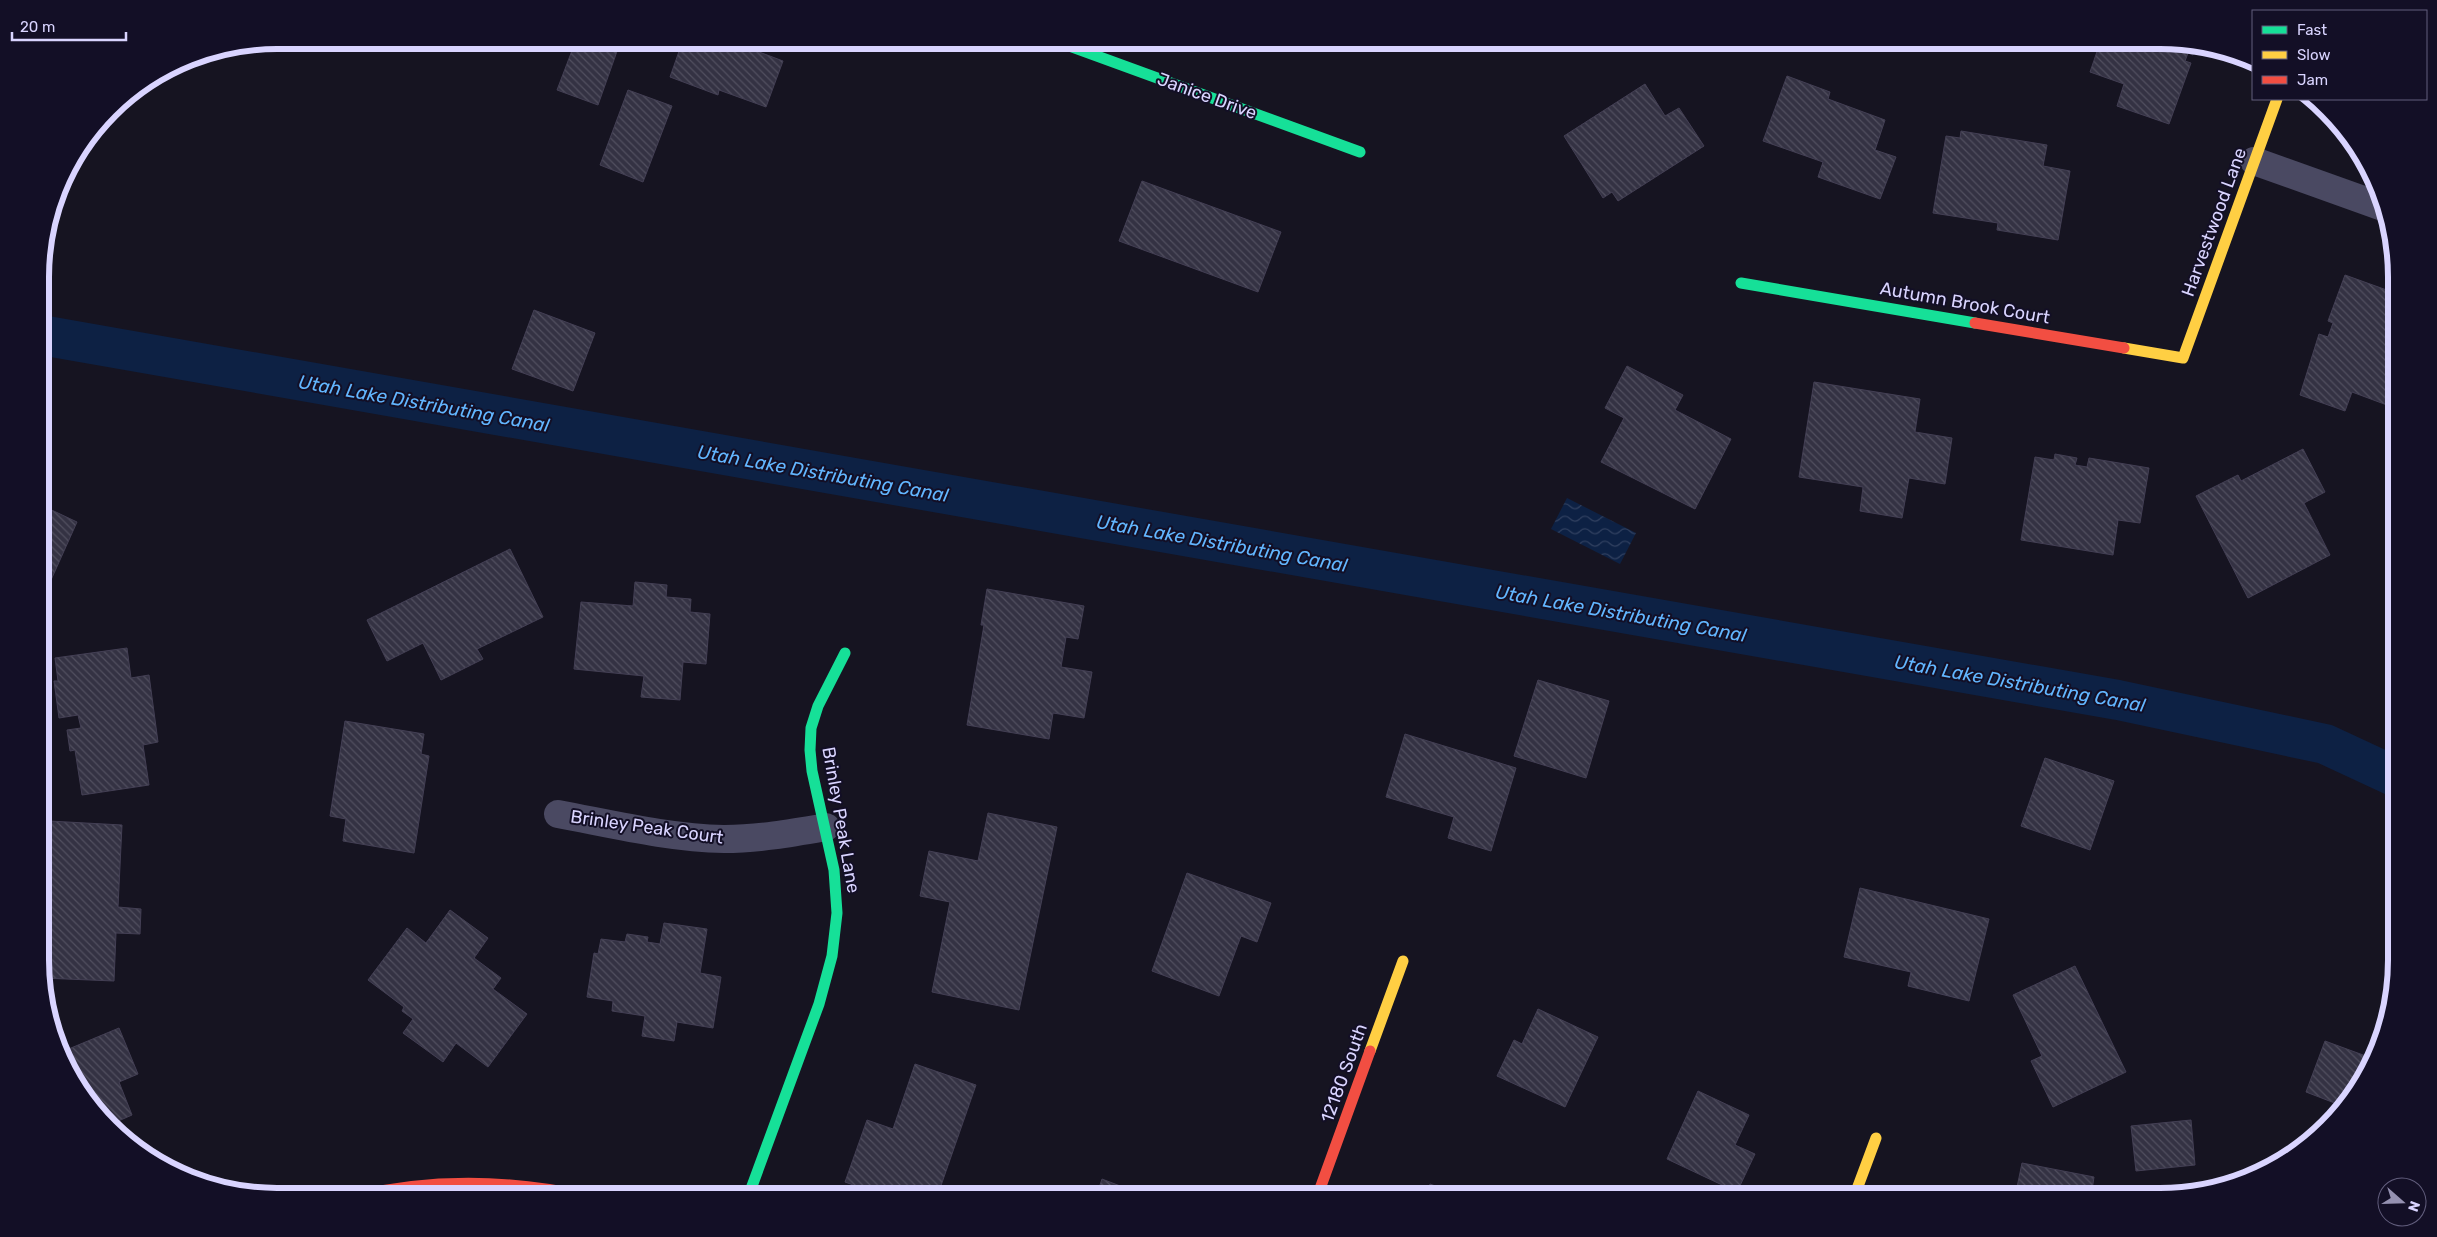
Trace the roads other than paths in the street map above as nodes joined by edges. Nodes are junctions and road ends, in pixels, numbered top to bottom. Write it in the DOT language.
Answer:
graph roads {
  1 [pos="1078,49"];
  2 [pos="2277,100"];
  3 [pos="1360,152"];
  4 [pos="2254,161"];
  5 [pos="2376,205"];
  6 [pos="1740,283"];
  7 [pos="2183,358"];
  8 [pos="845,653"];
  9 [pos="558,814"];
  10 [pos="826,827"];
  11 [pos="1404,961"];
  12 [pos="1876,1138"];
  13 [pos="395,1188"];
  14 [pos="545,1188"];
  15 [pos="751,1188"];
  16 [pos="1320,1188"];
  17 [pos="1857,1188"];
  1 -- 3 [label="street, Janice Drive"];
  2 -- 4 [label="street, Harvestwood Lane"];
  4 -- 5 [label="street"];
  4 -- 7 [label="street, Harvestwood Lane"];
  6 -- 7 [label="street, Autumn Brook Court"];
  8 -- 10 [label="street, Brinley Peak Lane"];
  9 -- 10 [label="street, Brinley Peak Court"];
  10 -- 15 [label="street, Brinley Peak Lane"];
  11 -- 16 [label="street, 12180 South"];
  12 -- 17 [label="street"];
  13 -- 14 [label="street"];
}
